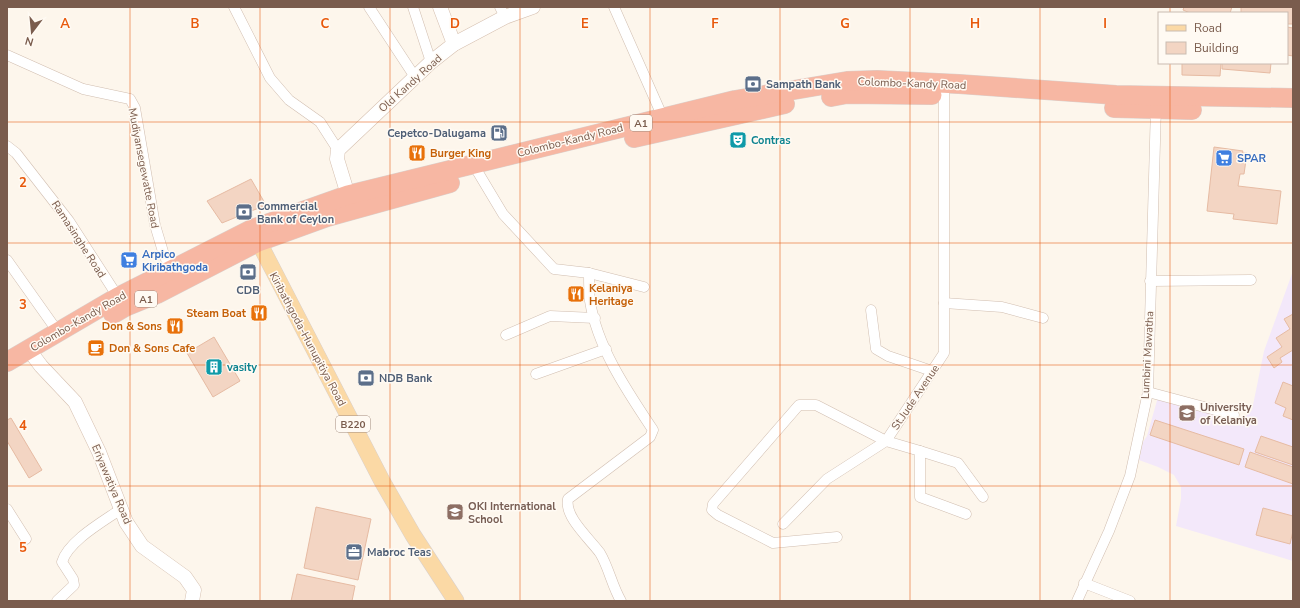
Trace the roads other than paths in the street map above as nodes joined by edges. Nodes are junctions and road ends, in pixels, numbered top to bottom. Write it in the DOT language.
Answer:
graph roads {
  1 [pos="234,7"];
  2 [pos="369,7"];
  3 [pos="413,7"];
  4 [pos="440,7"];
  5 [pos="533,7"];
  6 [pos="614,7"];
  7 [pos="503,12"];
  8 [pos="454,44"];
  9 [pos="7,56"];
  10 [pos="431,62"];
  11 [pos="415,77"];
  12 [pos="943,89"];
  13 [pos="1293,98"];
  14 [pos="1156,103"];
  15 [pos="1293,108"];
  16 [pos="665,124"];
  17 [pos="7,146"];
  18 [pos="338,150"];
  19 [pos="475,170"];
  20 [pos="348,195"];
  21 [pos="255,235"];
  22 [pos="7,260"];
  23 [pos="171,269"];
  24 [pos="588,273"];
  25 [pos="1251,280"];
  26 [pos="1150,281"];
  27 [pos="644,287"];
  28 [pos="118,297"];
  29 [pos="944,303"];
  30 [pos="871,310"];
  31 [pos="595,318"];
  32 [pos="1043,318"];
  33 [pos="58,332"];
  34 [pos="506,335"];
  35 [pos="606,349"];
  36 [pos="32,354"];
  37 [pos="7,362"];
  38 [pos="932,371"];
  39 [pos="7,374"];
  40 [pos="536,374"];
  41 [pos="1148,392"];
  42 [pos="1234,415"];
  43 [pos="886,441"];
  44 [pos="920,451"];
  45 [pos="983,497"];
  46 [pos="7,509"];
  47 [pos="121,509"];
  48 [pos="966,514"];
  49 [pos="783,524"];
  50 [pos="837,537"];
  51 [pos="26,539"];
  52 [pos="1084,583"];
  53 [pos="57,601"];
  54 [pos="192,601"];
  55 [pos="456,601"];
  56 [pos="621,601"];
  57 [pos="1077,601"];
  58 [pos="1130,601"];
  1 -- 18 [label="street"];
  2 -- 11 [label="street"];
  3 -- 10 [label="street"];
  4 -- 8 [label="street"];
  5 -- 7 [label="street, Old Kandy Road"];
  6 -- 16 [label="street"];
  7 -- 8 [label="street, Old Kandy Road"];
  8 -- 10 [label="street, Old Kandy Road"];
  9 -- 23 [label="street, Mudiyansegewatte Road"];
  10 -- 11 [label="street, Old Kandy Road"];
  11 -- 18 [label="street, Old Kandy Road"];
  12 -- 14 [label="highway, Colombo-Kandy Road / A1"];
  12 -- 16 [label="highway, Colombo-Kandy Road / A1"];
  12 -- 29 [label="street, St.Jude Avenue"];
  13 -- 14 [label="highway, Colombo-Kandy Road / A1"];
  14 -- 15 [label="highway, Colombo-Kandy Road / A1"];
  14 -- 26 [label="street, Lumbini Mawatha"];
  16 -- 19 [label="highway, Colombo-Kandy Road / A1"];
  17 -- 28 [label="street, Ramasinghe Road"];
  18 -- 20 [label="street"];
  19 -- 20 [label="highway, Colombo-Kandy Road / A1"];
  19 -- 21 [label="highway, Colombo-Kandy Road / A1"];
  19 -- 24 [label="street"];
  20 -- 21 [label="highway, Colombo-Kandy Road / A1"];
  21 -- 23 [label="highway, Colombo-Kandy Road / A1"];
  21 -- 36 [label="highway, Colombo-Kandy Road / A1"];
  21 -- 55 [label="main road, Kiribathgoda-Hunupitiya Road / B220"];
  22 -- 33 [label="street"];
  23 -- 28 [label="highway, Colombo-Kandy Road / A1"];
  24 -- 27 [label="street"];
  24 -- 31 [label="street"];
  25 -- 26 [label="street"];
  26 -- 41 [label="street, Lumbini Mawatha"];
  28 -- 33 [label="highway, Colombo-Kandy Road / A1"];
  29 -- 32 [label="street"];
  29 -- 38 [label="street, St.Jude Avenue"];
  30 -- 38 [label="street"];
  31 -- 34 [label="street"];
  31 -- 35 [label="street"];
  33 -- 36 [label="highway, Colombo-Kandy Road / A1"];
  35 -- 40 [label="street"];
  35 -- 56 [label="street"];
  36 -- 37 [label="highway, Colombo-Kandy Road / A1"];
  36 -- 39 [label="highway, Colombo-Kandy Road / A1"];
  36 -- 47 [label="street, Eriyawatiya Road"];
  38 -- 43 [label="street, St.Jude Avenue"];
  41 -- 42 [label="street"];
  41 -- 52 [label="street, Lumbini Mawatha"];
  43 -- 44 [label="street"];
  43 -- 49 [label="street"];
  43 -- 50 [label="street, St.Jude Avenue"];
  44 -- 45 [label="street"];
  44 -- 48 [label="street"];
  46 -- 51 [label="street"];
  47 -- 53 [label="street"];
  47 -- 54 [label="street, Eriyawatiya Road"];
  52 -- 57 [label="street, Lumbini Mawatha"];
  52 -- 58 [label="street"];
}
